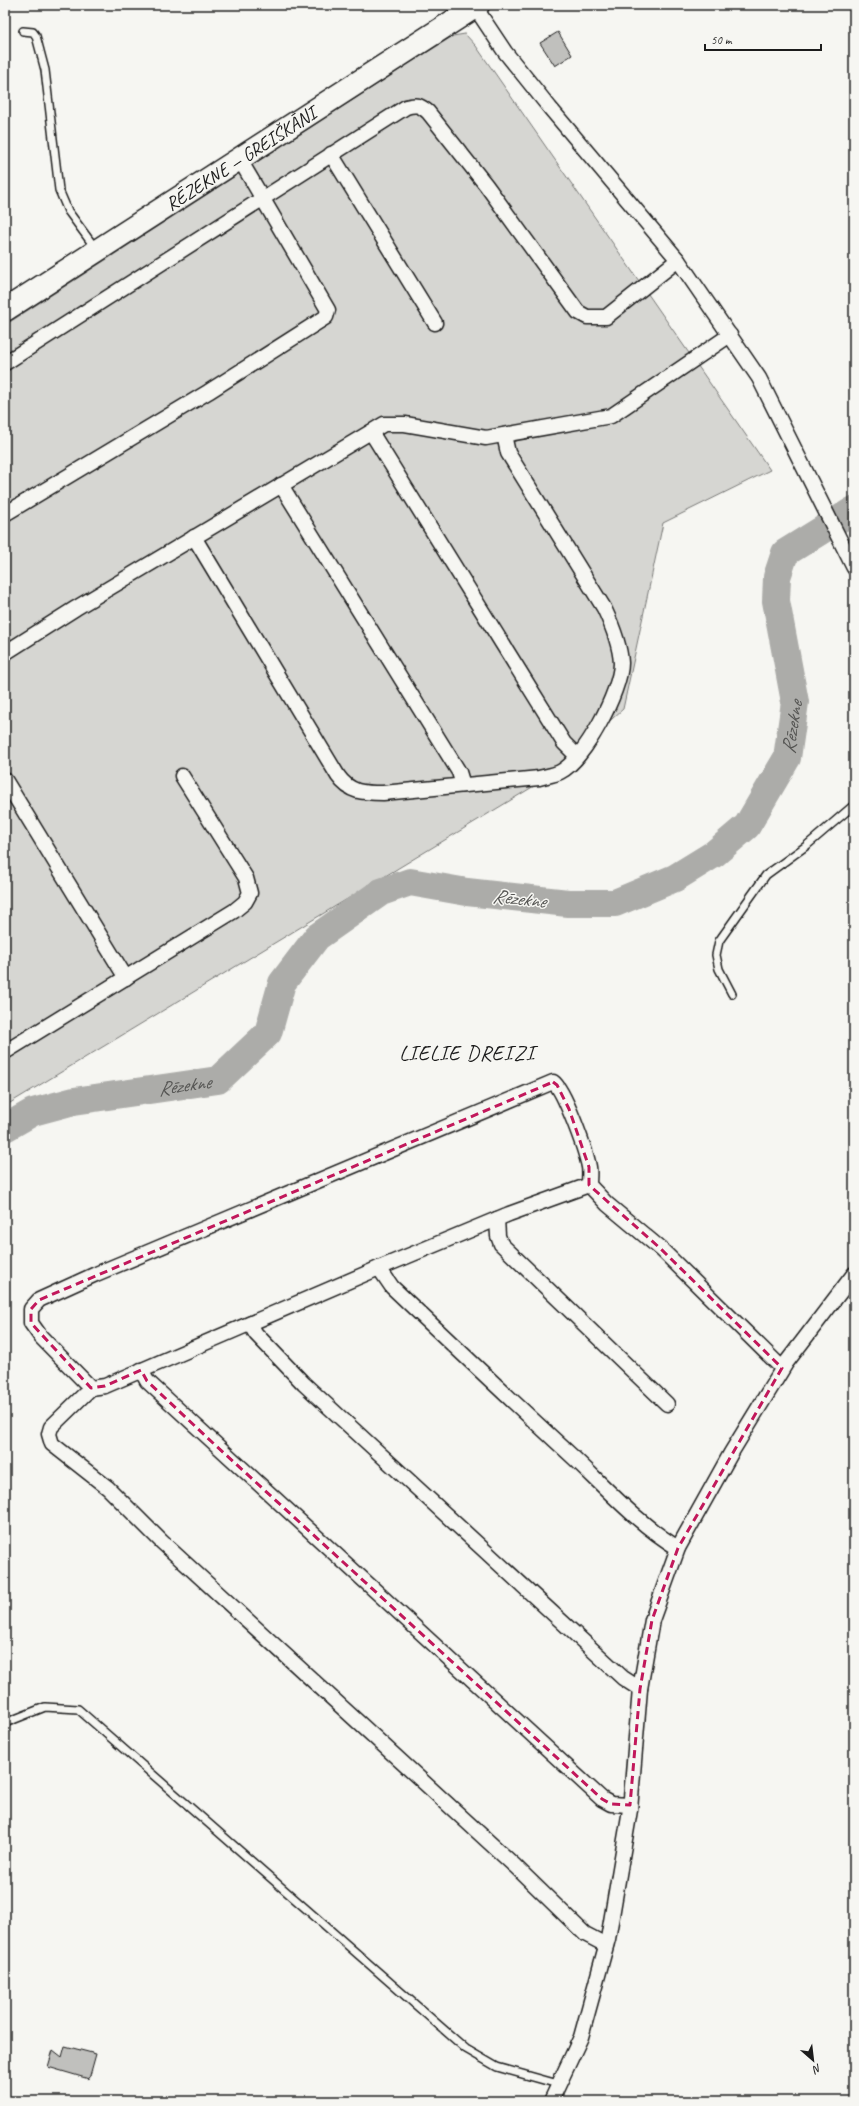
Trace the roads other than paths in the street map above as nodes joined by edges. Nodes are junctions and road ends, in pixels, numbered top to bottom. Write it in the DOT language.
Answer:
graph roads {
  1 [pos="477,6"];
  2 [pos="23,31"];
  3 [pos="331,154"];
  4 [pos="240,160"];
  5 [pos="261,199"];
  6 [pos="97,251"];
  7 [pos="678,260"];
  8 [pos="5,310"];
  9 [pos="435,323"];
  10 [pos="730,335"];
  11 [pos="5,363"];
  12 [pos="371,432"];
  13 [pos="504,435"];
  14 [pos="281,485"];
  15 [pos="5,514"];
  16 [pos="194,537"];
  17 [pos="854,567"];
  18 [pos="5,653"];
  19 [pos="577,756"];
  20 [pos="182,776"];
  21 [pos="5,780"];
  22 [pos="463,785"];
  23 [pos="854,805"];
  24 [pos="126,978"];
  25 [pos="732,994"];
  26 [pos="5,1052"];
  27 [pos="589,1185"];
  28 [pos="497,1219"];
  29 [pos="379,1268"];
  30 [pos="854,1274"];
  31 [pos="250,1324"];
  32 [pos="782,1368"];
  33 [pos="141,1370"];
  34 [pos="91,1388"];
  35 [pos="667,1404"];
  36 [pos="678,1548"];
  37 [pos="640,1689"];
  38 [pos="5,1723"];
  39 [pos="630,1805"];
  40 [pos="606,1945"];
  41 [pos="558,2084"];
  42 [pos="551,2101"];
  1 -- 4 [label="main road, RĒZEKNE — GREIŠKĀNI"];
  1 -- 7 [label="street"];
  2 -- 6 [label="lane"];
  3 -- 5 [label="street"];
  3 -- 7 [label="street"];
  3 -- 9 [label="street"];
  4 -- 5 [label="street"];
  4 -- 6 [label="main road, RĒZEKNE — GREIŠKĀNI"];
  5 -- 11 [label="street"];
  5 -- 15 [label="street"];
  6 -- 8 [label="main road, RĒZEKNE — GREIŠKĀNI"];
  7 -- 10 [label="street"];
  10 -- 13 [label="street"];
  10 -- 17 [label="street"];
  12 -- 13 [label="street"];
  12 -- 14 [label="street"];
  12 -- 19 [label="street"];
  13 -- 19 [label="street"];
  14 -- 16 [label="street"];
  14 -- 22 [label="street"];
  16 -- 18 [label="street"];
  16 -- 22 [label="street"];
  19 -- 22 [label="street"];
  20 -- 24 [label="street"];
  21 -- 24 [label="street"];
  23 -- 25 [label="lane"];
  24 -- 26 [label="street"];
  27 -- 28 [label="street"];
  27 -- 32 [label="street"];
  27 -- 34 [label="street"];
  28 -- 29 [label="street"];
  28 -- 35 [label="street"];
  29 -- 31 [label="street"];
  29 -- 36 [label="street"];
  30 -- 32 [label="street"];
  31 -- 33 [label="street"];
  31 -- 37 [label="street"];
  32 -- 36 [label="street"];
  33 -- 34 [label="street"];
  33 -- 39 [label="street"];
  34 -- 40 [label="street"];
  36 -- 37 [label="street"];
  37 -- 39 [label="street"];
  38 -- 41 [label="lane"];
  39 -- 40 [label="street"];
  40 -- 41 [label="street"];
  41 -- 42 [label="street"];
}
